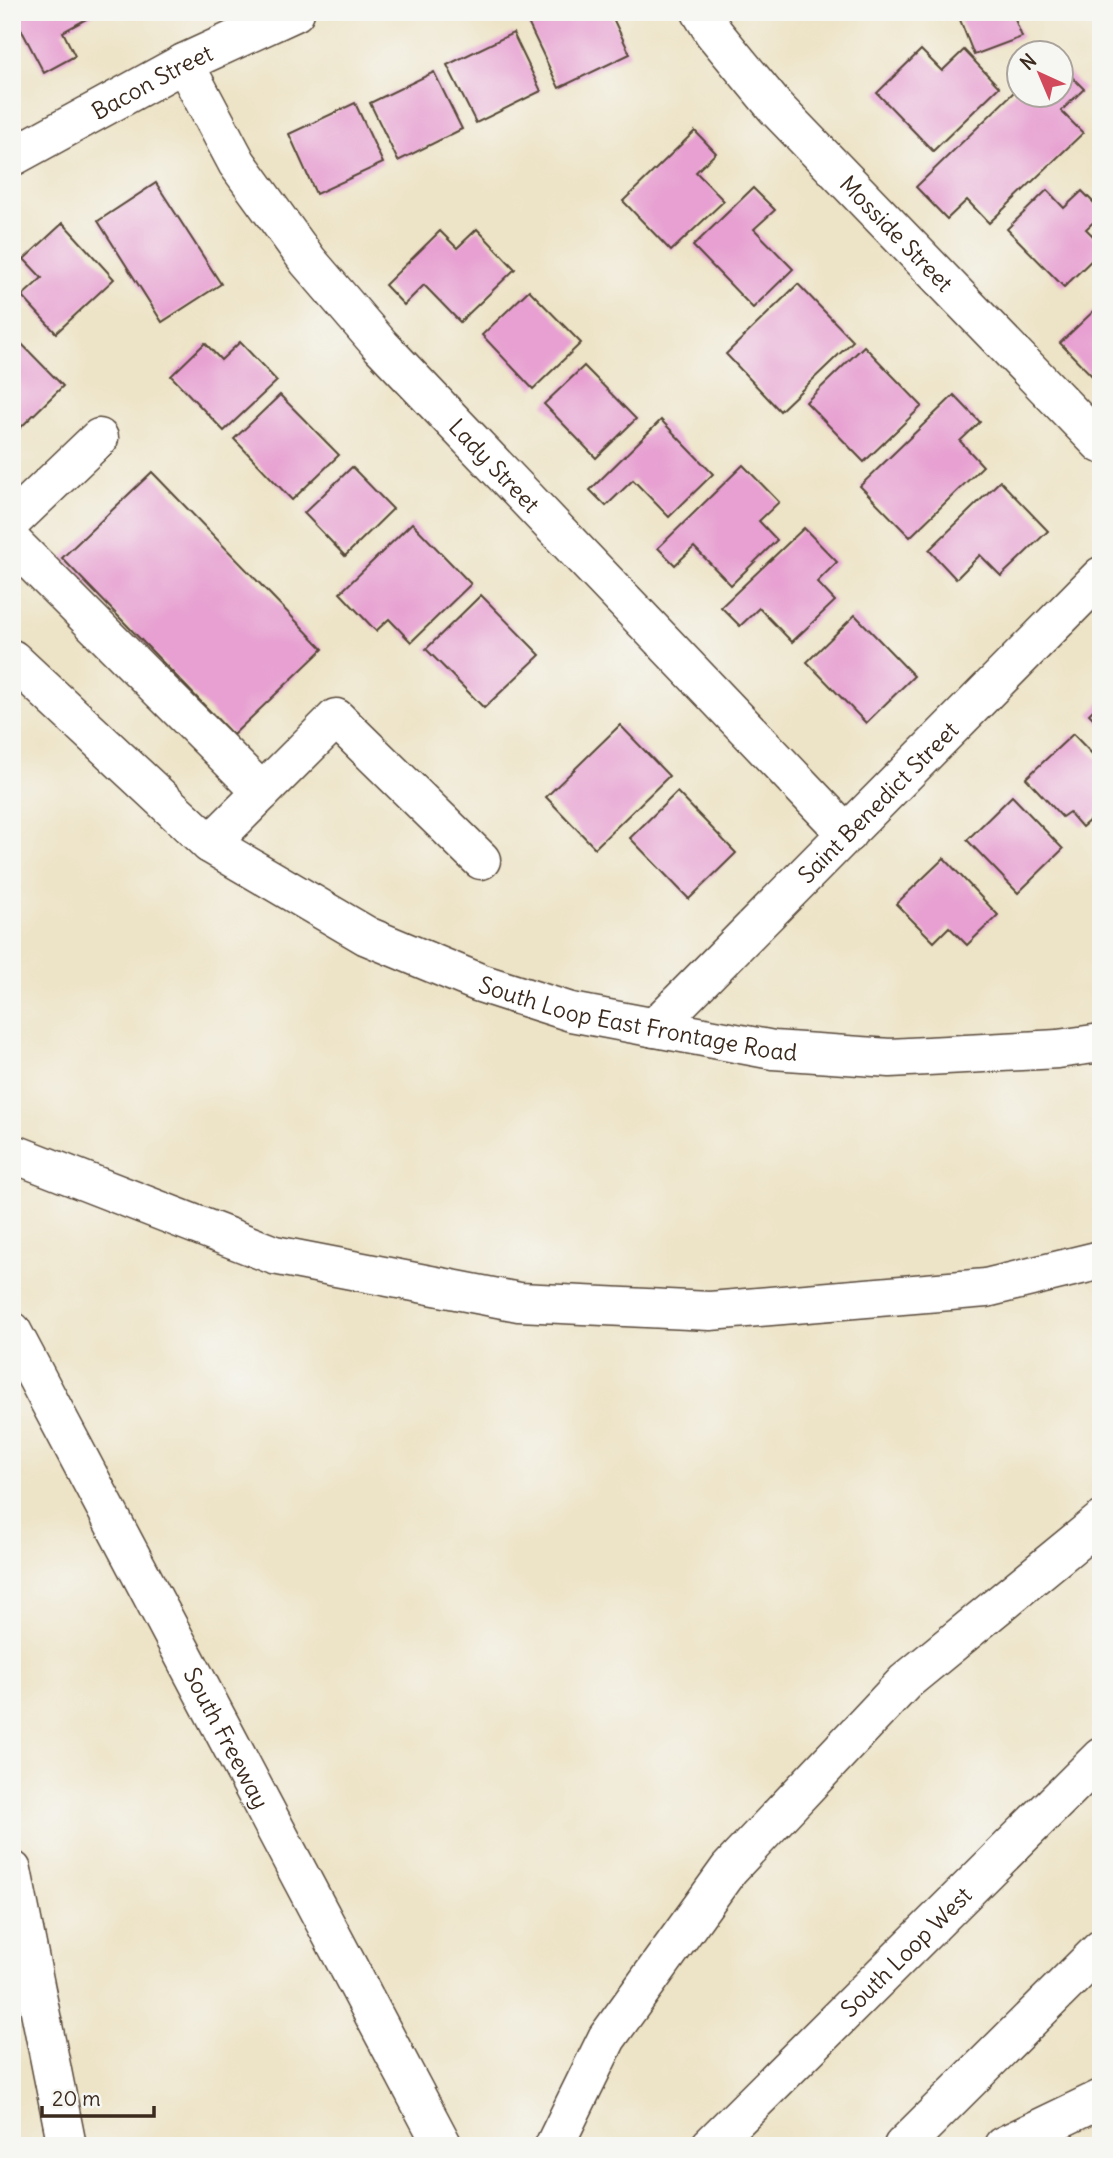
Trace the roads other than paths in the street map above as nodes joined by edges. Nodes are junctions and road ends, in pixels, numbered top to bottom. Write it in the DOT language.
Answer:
graph roads {
  1 [pos="295,12"];
  2 [pos="701,12"];
  3 [pos="184,63"];
  4 [pos="12,156"];
  5 [pos="99,438"];
  6 [pos="1101,444"];
  7 [pos="12,521"];
  8 [pos="12,542"];
  9 [pos="1101,576"];
  10 [pos="12,659"];
  11 [pos="262,792"];
  12 [pos="847,834"];
  13 [pos="210,844"];
  14 [pos="481,860"];
  15 [pos="654,1028"];
  16 [pos="1101,1043"];
  17 [pos="12,1153"];
  18 [pos="1101,1260"];
  19 [pos="12,1331"];
  20 [pos="1101,1521"];
  21 [pos="1101,1757"];
  22 [pos="12,1870"];
  23 [pos="1101,1949"];
  24 [pos="1101,2099"];
  25 [pos="67,2146"];
  26 [pos="443,2146"];
  27 [pos="554,2146"];
  28 [pos="710,2146"];
  29 [pos="903,2146"];
  30 [pos="1003,2146"];
  1 -- 3 [label="main road, Bacon Street"];
  2 -- 6 [label="main road, Mosside Street"];
  3 -- 4 [label="main road, Bacon Street"];
  3 -- 12 [label="main road, Lady Street"];
  5 -- 7 [label="main road"];
  8 -- 11 [label="main road"];
  9 -- 12 [label="main road, Saint Benedict Street"];
  10 -- 13 [label="main road, South Loop East Frontage Road"];
  11 -- 13 [label="main road"];
  11 -- 14 [label="main road"];
  12 -- 15 [label="main road, Saint Benedict Street"];
  13 -- 15 [label="main road, South Loop East Frontage Road"];
  15 -- 16 [label="main road, South Loop East Frontage Road"];
  17 -- 18 [label="main road"];
  19 -- 26 [label="main road, South Freeway"];
  20 -- 27 [label="main road"];
  21 -- 28 [label="main road, South Loop West"];
  22 -- 25 [label="main road"];
  23 -- 29 [label="main road"];
  24 -- 30 [label="main road"];
}
